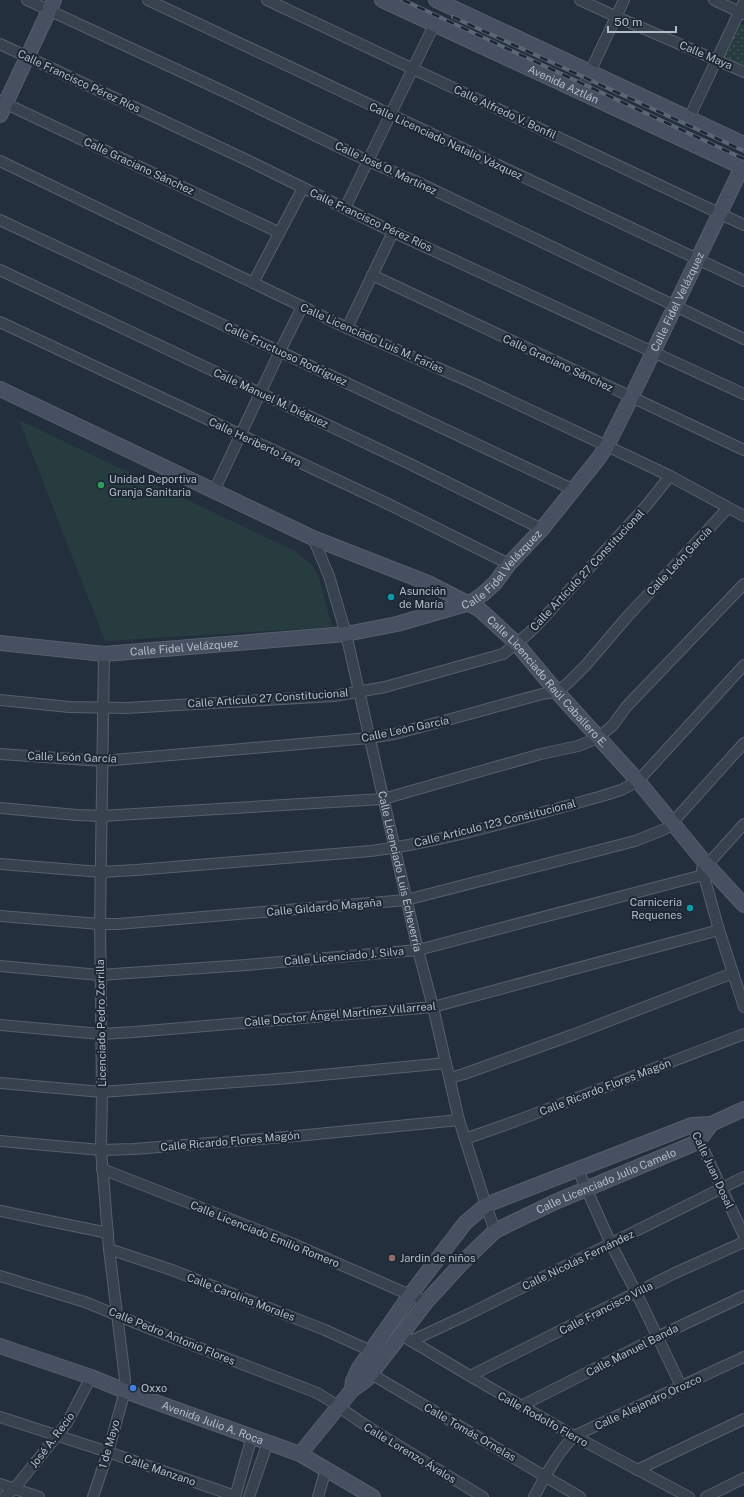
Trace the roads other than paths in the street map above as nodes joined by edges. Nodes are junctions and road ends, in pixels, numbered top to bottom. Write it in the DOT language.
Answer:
graph roads {
  1 [pos="27,0"];
  2 [pos="148,0"];
  3 [pos="267,0"];
  4 [pos="382,0"];
  5 [pos="436,0"];
  6 [pos="580,0"];
  7 [pos="624,0"];
  8 [pos="714,0"];
  9 [pos="744,2"];
  10 [pos="51,5"];
  11 [pos="742,12"];
  12 [pos="617,17"];
  13 [pos="435,23"];
  14 [pos="0,44"];
  15 [pos="28,57"];
  16 [pos="716,59"];
  17 [pos="413,69"];
  18 [pos="590,72"];
  19 [pos="744,72"];
  20 [pos="581,91"];
  21 [pos="2,106"];
  22 [pos="391,115"];
  23 [pos="690,118"];
  24 [pos="744,144"];
  25 [pos="368,160"];
  26 [pos="0,161"];
  27 [pos="743,167"];
  28 [pos="302,188"];
  29 [pos="345,208"];
  30 [pos="719,213"];
  31 [pos="0,220"];
  32 [pos="744,225"];
  33 [pos="278,232"];
  34 [pos="393,232"];
  35 [pos="697,259"];
  36 [pos="0,270"];
  37 [pos="372,275"];
  38 [pos="744,281"];
  39 [pos="253,283"];
  40 [pos="674,306"];
  41 [pos="302,307"];
  42 [pos="0,322"];
  43 [pos="347,328"];
  44 [pos="744,339"];
  45 [pos="280,351"];
  46 [pos="653,353"];
  47 [pos="0,389"];
  48 [pos="261,393"];
  49 [pos="744,394"];
  50 [pos="631,398"];
  51 [pos="240,434"];
  52 [pos="607,446"];
  53 [pos="744,450"];
  54 [pos="670,476"];
  55 [pos="572,490"];
  56 [pos="214,491"];
  57 [pos="728,508"];
  58 [pos="744,516"];
  59 [pos="542,529"];
  60 [pos="313,538"];
  61 [pos="510,564"];
  62 [pos="744,584"];
  63 [pos="470,603"];
  64 [pos="346,634"];
  65 [pos="0,643"];
  66 [pos="516,643"];
  67 [pos="104,654"];
  68 [pos="744,665"];
  69 [pos="359,691"];
  70 [pos="557,692"];
  71 [pos="0,700"];
  72 [pos="103,708"];
  73 [pos="369,738"];
  74 [pos="598,738"];
  75 [pos="744,743"];
  76 [pos="0,754"];
  77 [pos="102,761"];
  78 [pos="638,781"];
  79 [pos="383,799"];
  80 [pos="0,808"];
  81 [pos="101,816"];
  82 [pos="673,822"];
  83 [pos="744,824"];
  84 [pos="394,848"];
  85 [pos="0,864"];
  86 [pos="704,866"];
  87 [pos="101,872"];
  88 [pos="406,900"];
  89 [pos="743,903"];
  90 [pos="0,916"];
  91 [pos="100,924"];
  92 [pos="719,930"];
  93 [pos="418,950"];
  94 [pos="0,966"];
  95 [pos="733,973"];
  96 [pos="100,975"];
  97 [pos="433,1007"];
  98 [pos="744,1007"];
  99 [pos="0,1025"];
  100 [pos="101,1034"];
  101 [pos="744,1034"];
  102 [pos="446,1063"];
  103 [pos="450,1078"];
  104 [pos="0,1083"];
  105 [pos="102,1092"];
  106 [pos="744,1109"];
  107 [pos="459,1120"];
  108 [pos="711,1124"];
  109 [pos="692,1126"];
  110 [pos="465,1139"];
  111 [pos="0,1140"];
  112 [pos="698,1142"];
  113 [pos="100,1150"];
  114 [pos="102,1169"];
  115 [pos="578,1170"];
  116 [pos="744,1177"];
  117 [pos="586,1189"];
  118 [pos="721,1189"];
  119 [pos="486,1205"];
  120 [pos="0,1210"];
  121 [pos="495,1230"];
  122 [pos="108,1233"];
  123 [pos="744,1236"];
  124 [pos="744,1242"];
  125 [pos="611,1244"];
  126 [pos="109,1249"];
  127 [pos="0,1276"];
  128 [pos="636,1292"];
  129 [pos="410,1295"];
  130 [pos="744,1296"];
  131 [pos="427,1301"];
  132 [pos="117,1314"];
  133 [pos="657,1337"];
  134 [pos="406,1338"];
  135 [pos="0,1346"];
  136 [pos="371,1351"];
  137 [pos="744,1356"];
  138 [pos="365,1371"];
  139 [pos="470,1376"];
  140 [pos="90,1377"];
  141 [pos="682,1386"];
  142 [pos="125,1390"];
  143 [pos="521,1406"];
  144 [pos="338,1407"];
  145 [pos="0,1417"];
  146 [pos="744,1419"];
  147 [pos="57,1435"];
  148 [pos="252,1436"];
  149 [pos="574,1436"];
  150 [pos="268,1442"];
  151 [pos="108,1452"];
  152 [pos="300,1454"];
  153 [pos="326,1469"];
  154 [pos="637,1470"];
  155 [pos="545,1476"];
  156 [pos="744,1478"];
  157 [pos="0,1484"];
  158 [pos="14,1489"];
  159 [pos="4,1497"];
  160 [pos="39,1497"];
  161 [pos="93,1497"];
  162 [pos="235,1497"];
  163 [pos="249,1497"];
  164 [pos="318,1497"];
  165 [pos="373,1497"];
  166 [pos="483,1497"];
  167 [pos="534,1497"];
  168 [pos="580,1497"];
  169 [pos="689,1497"];
  170 [pos="706,1497"];
  1 -- 10 [label="street, Calle José O. Martínez"];
  2 -- 22 [label="street, Calle Licenciado Natalio Vázquez"];
  3 -- 17 [label="street, Calle Alfredo V. Bonfil"];
  4 -- 13 [label="street, Avenida Aztlán"];
  5 -- 18 [label="street, Avenida Aztlán"];
  6 -- 12 [label="street, Calle Maya"];
  7 -- 12 [label="street"];
  8 -- 11 [label="street"];
  9 -- 11 [label="street"];
  10 -- 15 [label="street"];
  10 -- 25 [label="street, Calle José O. Martínez"];
  11 -- 16 [label="street"];
  12 -- 16 [label="street, Calle Maya"];
  12 -- 18 [label="street"];
  13 -- 17 [label="street"];
  13 -- 20 [label="street, Avenida Aztlán"];
  14 -- 15 [label="street, Calle Francisco Pérez Ríos"];
  15 -- 21 [label="street"];
  15 -- 28 [label="street, Calle Francisco Pérez Ríos"];
  16 -- 19 [label="street, Calle Maya"];
  16 -- 23 [label="street"];
  17 -- 22 [label="street"];
  17 -- 30 [label="street, Calle Alfredo V. Bonfil"];
  18 -- 20 [label="street"];
  18 -- 23 [label="street, Avenida Aztlán"];
  20 -- 27 [label="street, Avenida Aztlán"];
  21 -- 33 [label="street, Calle Graciano Sánchez"];
  22 -- 25 [label="street"];
  22 -- 35 [label="street, Calle Licenciado Natalio Vázquez"];
  23 -- 24 [label="street, Avenida Aztlán"];
  25 -- 29 [label="street"];
  25 -- 40 [label="street, Calle José O. Martínez"];
  26 -- 39 [label="street, Calle Licenciado Luis M. Farías"];
  27 -- 30 [label="street, Calle Fidel Velázquez"];
  28 -- 29 [label="street, Calle Francisco Pérez Ríos"];
  28 -- 33 [label="street"];
  29 -- 34 [label="street, Calle Francisco Pérez Ríos"];
  30 -- 32 [label="street, Calle Alfredo V. Bonfil"];
  30 -- 35 [label="street, Calle Fidel Velázquez"];
  31 -- 45 [label="street, Calle Fructuoso Rodríguez"];
  33 -- 39 [label="street"];
  34 -- 37 [label="street"];
  34 -- 46 [label="street, Calle Francisco Pérez Ríos"];
  35 -- 38 [label="street, Calle Licenciado Natalio Vázquez"];
  35 -- 40 [label="street, Calle Fidel Velázquez"];
  36 -- 48 [label="street, Calle Manuel M. Diéguez"];
  37 -- 43 [label="street"];
  37 -- 50 [label="street, Calle Graciano Sánchez"];
  39 -- 41 [label="street, Calle Licenciado Luis M. Farías"];
  40 -- 44 [label="street, Calle José O. Martínez"];
  40 -- 46 [label="street, Calle Fidel Velázquez"];
  41 -- 43 [label="street, Calle Licenciado Luis M. Farías"];
  41 -- 45 [label="street"];
  42 -- 51 [label="street, Calle Heriberto Jara"];
  43 -- 52 [label="street, Calle Licenciado Luis M. Farías"];
  45 -- 48 [label="street"];
  45 -- 55 [label="street, Calle Fructuoso Rodríguez"];
  46 -- 49 [label="street, Calle Francisco Pérez Ríos"];
  46 -- 50 [label="street, Calle Fidel Velázquez"];
  47 -- 56 [label="street, Calle Licenciado Raúl Caballero E."];
  48 -- 51 [label="street"];
  48 -- 59 [label="street, Calle Manuel M. Diéguez"];
  50 -- 52 [label="street, Calle Fidel Velázquez"];
  50 -- 53 [label="street, Calle Graciano Sánchez"];
  51 -- 56 [label="street"];
  51 -- 61 [label="street, Calle Heriberto Jara"];
  52 -- 54 [label="street, Calle Licenciado Luis M. Farías"];
  52 -- 55 [label="street, Calle Fidel Velázquez"];
  54 -- 57 [label="street, Calle Licenciado Luis M. Farías"];
  54 -- 66 [label="street, Calle Artículo 27 Constitucional"];
  55 -- 59 [label="street, Calle Fidel Velázquez"];
  56 -- 60 [label="street, Calle Licenciado Raúl Caballero E."];
  57 -- 58 [label="street, Calle Licenciado Luis M. Farías"];
  57 -- 70 [label="street, Calle León García"];
  59 -- 61 [label="street, Calle Fidel Velázquez"];
  60 -- 63 [label="street, Calle Licenciado Raúl Caballero E."];
  60 -- 64 [label="street, Calle Licenciado Luis Echeverría"];
  61 -- 63 [label="street, Calle Fidel Velázquez"];
  62 -- 74 [label="street"];
  63 -- 64 [label="street, Calle Fidel Velázquez"];
  63 -- 66 [label="street, Calle Licenciado Raúl Caballero E."];
  64 -- 67 [label="street, Calle Fidel Velázquez"];
  64 -- 69 [label="street, Calle Licenciado Luis Echeverría"];
  65 -- 67 [label="street, Calle Fidel Velázquez"];
  66 -- 69 [label="street, Calle Artículo 27 Constitucional"];
  66 -- 70 [label="street, Calle Licenciado Raúl Caballero E."];
  67 -- 72 [label="street, Licenciado Pedro Zorrilla"];
  68 -- 78 [label="street, Calle Artículo 123 Constitucional"];
  69 -- 72 [label="street, Calle Artículo 27 Constitucional"];
  69 -- 73 [label="street, Calle Licenciado Luis Echeverría"];
  70 -- 73 [label="street, Calle León García"];
  70 -- 74 [label="street, Calle Licenciado Raúl Caballero E."];
  71 -- 72 [label="street, Calle Artículo 27 Constitucional"];
  72 -- 77 [label="street, Licenciado Pedro Zorrilla"];
  73 -- 77 [label="street, Calle León García"];
  73 -- 79 [label="street, Calle Licenciado Luis Echeverría"];
  74 -- 78 [label="street, Calle Licenciado Raúl Caballero E."];
  74 -- 79 [label="street"];
  75 -- 82 [label="street, Calle Gildardo Magaña"];
  76 -- 77 [label="street, Calle León García"];
  77 -- 81 [label="street, Licenciado Pedro Zorrilla"];
  78 -- 82 [label="street, Calle Licenciado Raúl Caballero E."];
  78 -- 84 [label="street, Calle Artículo 123 Constitucional"];
  79 -- 81 [label="street"];
  79 -- 84 [label="street, Calle Licenciado Luis Echeverría"];
  80 -- 81 [label="street"];
  81 -- 87 [label="street, Licenciado Pedro Zorrilla"];
  82 -- 86 [label="street, Calle Licenciado Raúl Caballero E."];
  82 -- 88 [label="street, Calle Gildardo Magaña"];
  83 -- 86 [label="street"];
  84 -- 87 [label="street, Calle Artículo 123 Constitucional"];
  84 -- 88 [label="street, Calle Licenciado Luis Echeverría"];
  85 -- 87 [label="street, Calle Artículo 123 Constitucional"];
  86 -- 89 [label="street, Calle Licenciado Raúl Caballero E."];
  86 -- 92 [label="street, Calle Licenciado Raúl Caballero E."];
  86 -- 93 [label="street, Calle Licenciado J. Silva"];
  87 -- 91 [label="street, Licenciado Pedro Zorrilla"];
  88 -- 91 [label="street, Calle Gildardo Magaña"];
  88 -- 93 [label="street, Calle Licenciado Luis Echeverría"];
  90 -- 91 [label="street, Calle Gildardo Magaña"];
  91 -- 96 [label="street, Licenciado Pedro Zorrilla"];
  92 -- 95 [label="street, Calle Licenciado Raúl Caballero E."];
  92 -- 97 [label="street, Calle Doctor Ángel Martínez Villarreal"];
  93 -- 96 [label="street, Calle Licenciado J. Silva"];
  93 -- 97 [label="street, Calle Licenciado Luis Echeverría"];
  94 -- 96 [label="street, Calle Licenciado J. Silva"];
  95 -- 98 [label="street, Calle Licenciado Raúl Caballero E."];
  95 -- 103 [label="street"];
  96 -- 100 [label="street, Licenciado Pedro Zorrilla"];
  97 -- 100 [label="street, Calle Doctor Ángel Martínez Villarreal"];
  97 -- 102 [label="street, Calle Licenciado Luis Echeverría"];
  99 -- 100 [label="street, Calle Doctor Ángel Martínez Villarreal"];
  100 -- 105 [label="street, Licenciado Pedro Zorrilla"];
  101 -- 110 [label="street, Calle Ricardo Flores Magón"];
  102 -- 103 [label="street, Calle Licenciado Luis Echeverría"];
  102 -- 105 [label="street"];
  103 -- 107 [label="street, Calle Licenciado Luis Echeverría"];
  104 -- 105 [label="street"];
  105 -- 113 [label="street, Licenciado Pedro Zorrilla"];
  106 -- 108 [label="street, Calle Licenciado Julio Camelo"];
  107 -- 110 [label="street, Calle Licenciado Luis Echeverría"];
  107 -- 113 [label="street, Calle Ricardo Flores Magón"];
  108 -- 109 [label="street, Calle Licenciado Julio Camelo"];
  108 -- 112 [label="street, Calle Licenciado Julio Camelo"];
  109 -- 112 [label="street, Calle Juan Dosal"];
  109 -- 115 [label="street, Calle Licenciado Julio Camelo"];
  110 -- 119 [label="street, Calle Licenciado Luis Echeverría"];
  111 -- 113 [label="street, Calle Ricardo Flores Magón"];
  112 -- 117 [label="street, Calle Licenciado Julio Camelo"];
  112 -- 118 [label="street, Calle Juan Dosal"];
  113 -- 114 [label="street, Licenciado Pedro Zorrilla"];
  114 -- 122 [label="street, Licenciado Pedro Zorrilla"];
  114 -- 129 [label="street, Calle Licenciado Emilio Romero"];
  115 -- 117 [label="street"];
  115 -- 119 [label="street, Calle Licenciado Julio Camelo"];
  116 -- 118 [label="street, Calle Nicolás Fernández"];
  117 -- 121 [label="street, Calle Licenciado Julio Camelo"];
  117 -- 125 [label="street"];
  118 -- 123 [label="street, Calle Juan Dosal"];
  118 -- 125 [label="street, Calle Nicolás Fernández"];
  119 -- 121 [label="street, Calle Licenciado Luis Echeverría"];
  119 -- 129 [label="street"];
  120 -- 122 [label="street"];
  121 -- 131 [label="street"];
  122 -- 126 [label="street, Licenciado Pedro Zorrilla"];
  124 -- 128 [label="street, Calle Francisco Villa"];
  125 -- 128 [label="street"];
  125 -- 134 [label="street, Calle Nicolás Fernández"];
  126 -- 132 [label="street, Licenciado Pedro Zorrilla"];
  126 -- 136 [label="street, Calle Carolina Morales"];
  127 -- 132 [label="street, Calle Pedro Antonio Flores"];
  128 -- 133 [label="street"];
  128 -- 139 [label="street, Calle Francisco Villa"];
  129 -- 131 [label="street, Calle Licenciado Emilio Romero"];
  129 -- 136 [label="street"];
  130 -- 133 [label="street, Calle Manuel Banda"];
  131 -- 134 [label="street"];
  132 -- 142 [label="street, Licenciado Pedro Zorrilla"];
  132 -- 144 [label="street, Calle Pedro Antonio Flores"];
  133 -- 141 [label="street"];
  133 -- 143 [label="street, Calle Manuel Banda"];
  134 -- 138 [label="street"];
  134 -- 139 [label="street, Calle Rodolfo Fierro"];
  135 -- 140 [label="street, Avenida Julio A. Roca"];
  136 -- 138 [label="street"];
  137 -- 141 [label="street, Calle Alejandro Orozco"];
  138 -- 144 [label="street"];
  138 -- 155 [label="street, Calle Tomás Ornelas"];
  139 -- 143 [label="street, Calle Rodolfo Fierro"];
  140 -- 142 [label="street, Avenida Julio A. Roca"];
  140 -- 147 [label="street, José A. Recio"];
  141 -- 149 [label="street, Calle Alejandro Orozco"];
  142 -- 148 [label="street, Avenida Julio A. Roca"];
  142 -- 151 [label="street, 1 de Mayo"];
  143 -- 149 [label="street, Calle Rodolfo Fierro"];
  144 -- 152 [label="street"];
  144 -- 166 [label="street, Calle Lorenzo Ávalos"];
  145 -- 147 [label="street, Calle Manzano"];
  146 -- 154 [label="street"];
  147 -- 151 [label="street, Calle Manzano"];
  147 -- 158 [label="street, José A. Recio"];
  148 -- 150 [label="street, Avenida Julio A. Roca"];
  148 -- 162 [label="street"];
  149 -- 154 [label="street, Calle Rodolfo Fierro"];
  149 -- 155 [label="street, Calle Alejandro Orozco"];
  150 -- 152 [label="street, Avenida Julio A. Roca"];
  150 -- 163 [label="street"];
  151 -- 161 [label="street, 1 de Mayo"];
  151 -- 162 [label="street, Calle Manzano"];
  152 -- 153 [label="street, Avenida Julio A. Roca"];
  153 -- 164 [label="street"];
  153 -- 165 [label="street, Avenida Julio A. Roca"];
  154 -- 169 [label="street, Calle Rodolfo Fierro"];
  155 -- 167 [label="street, Calle Alejandro Orozco"];
  155 -- 168 [label="street, Calle Tomás Ornelas"];
  156 -- 170 [label="street"];
  157 -- 158 [label="street"];
  158 -- 159 [label="street, José A. Recio"];
  158 -- 160 [label="street"];
}
